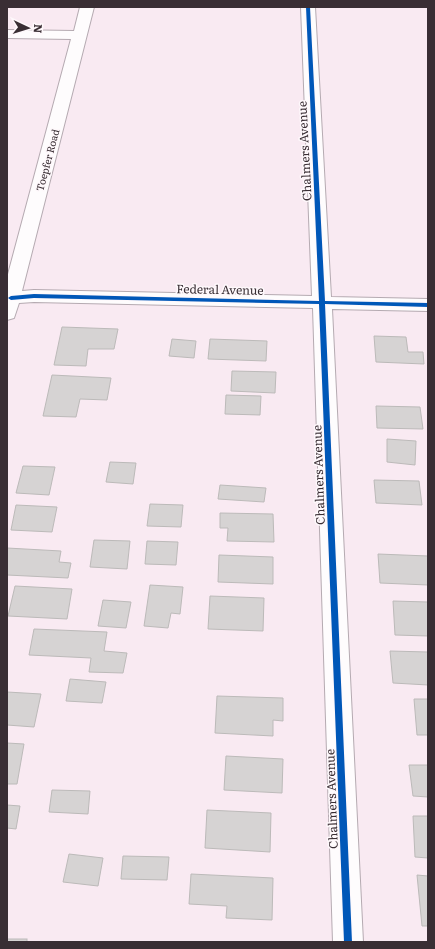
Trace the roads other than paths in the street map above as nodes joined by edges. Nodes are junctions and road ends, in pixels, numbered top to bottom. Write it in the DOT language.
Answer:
graph roads {
  1 [pos="87,7"];
  2 [pos="308,7"];
  3 [pos="7,34"];
  4 [pos="80,35"];
  5 [pos="322,302"];
  6 [pos="428,305"];
  7 [pos="9,306"];
  8 [pos="348,942"];
  1 -- 4 [label="street, Toepfer Road"];
  2 -- 5 [label="street, Chalmers Avenue"];
  3 -- 4 [label="street"];
  4 -- 7 [label="street, Toepfer Road"];
  5 -- 6 [label="street, Federal Avenue"];
  5 -- 7 [label="street, Federal Avenue"];
  5 -- 8 [label="street, Chalmers Avenue"];
}
